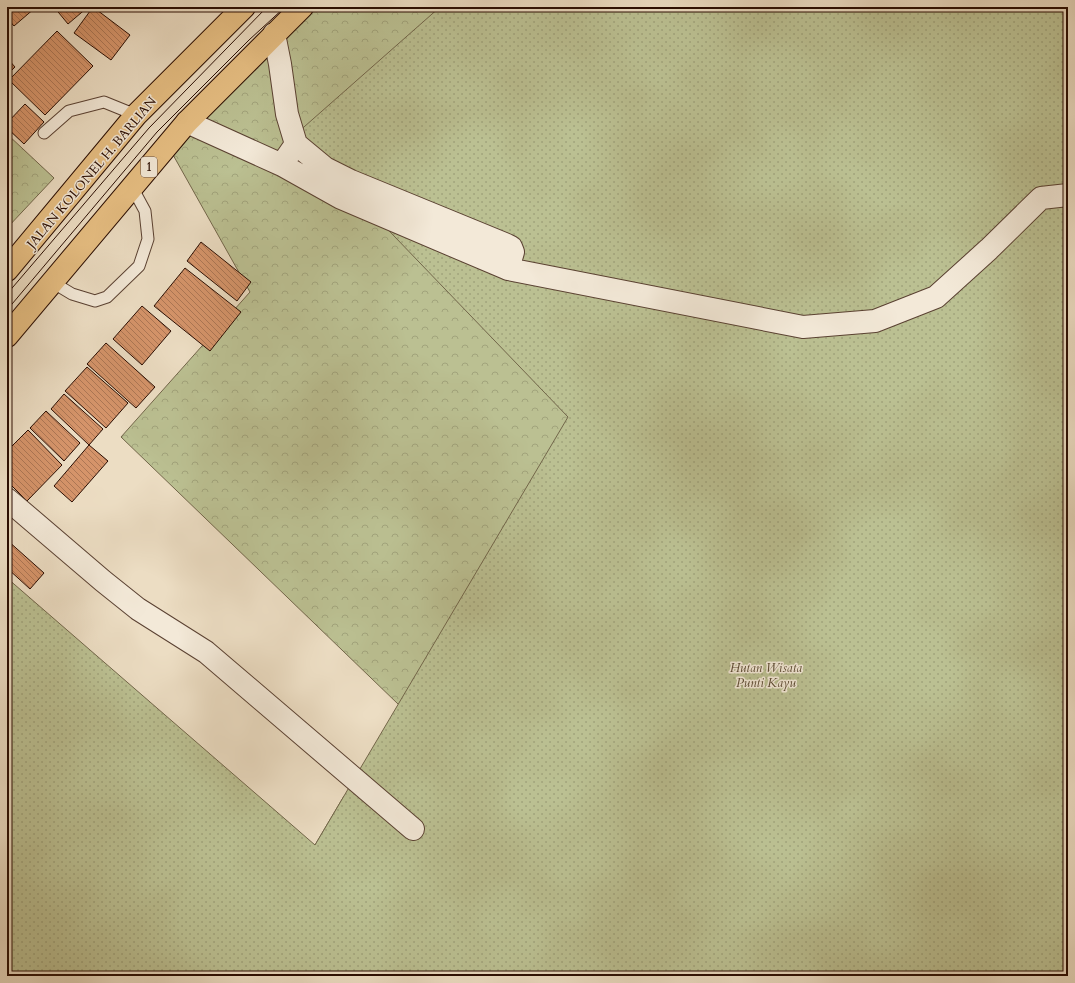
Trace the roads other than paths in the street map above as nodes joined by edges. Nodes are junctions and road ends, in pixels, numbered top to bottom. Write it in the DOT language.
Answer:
graph roads {
  1 [pos="302,7"];
  2 [pos="235,10"];
  3 [pos="274,34"];
  4 [pos="136,115"];
  5 [pos="187,122"];
  6 [pos="44,133"];
  7 [pos="296,144"];
  8 [pos="282,165"];
  9 [pos="132,187"];
  10 [pos="1068,195"];
  11 [pos="508,269"];
  12 [pos="7,270"];
  13 [pos="52,282"];
  14 [pos="7,336"];
  15 [pos="7,499"];
  16 [pos="413,829"];
  1 -- 3 [label="highway, 1"];
  2 -- 4 [label="highway, JALAN KOLONEL H. BARLIAN"];
  3 -- 5 [label="highway, 1"];
  3 -- 7 [label="street"];
  4 -- 6 [label="lane"];
  4 -- 12 [label="highway, JALAN KOLONEL H. BARLIAN"];
  5 -- 8 [label="street"];
  5 -- 9 [label="highway, 1"];
  7 -- 8 [label="street"];
  7 -- 11 [label="street"];
  8 -- 11 [label="street"];
  9 -- 13 [label="highway, 1"];
  9 -- 13 [label="lane"];
  10 -- 11 [label="street"];
  13 -- 14 [label="highway, 1"];
  15 -- 16 [label="street"];
}
